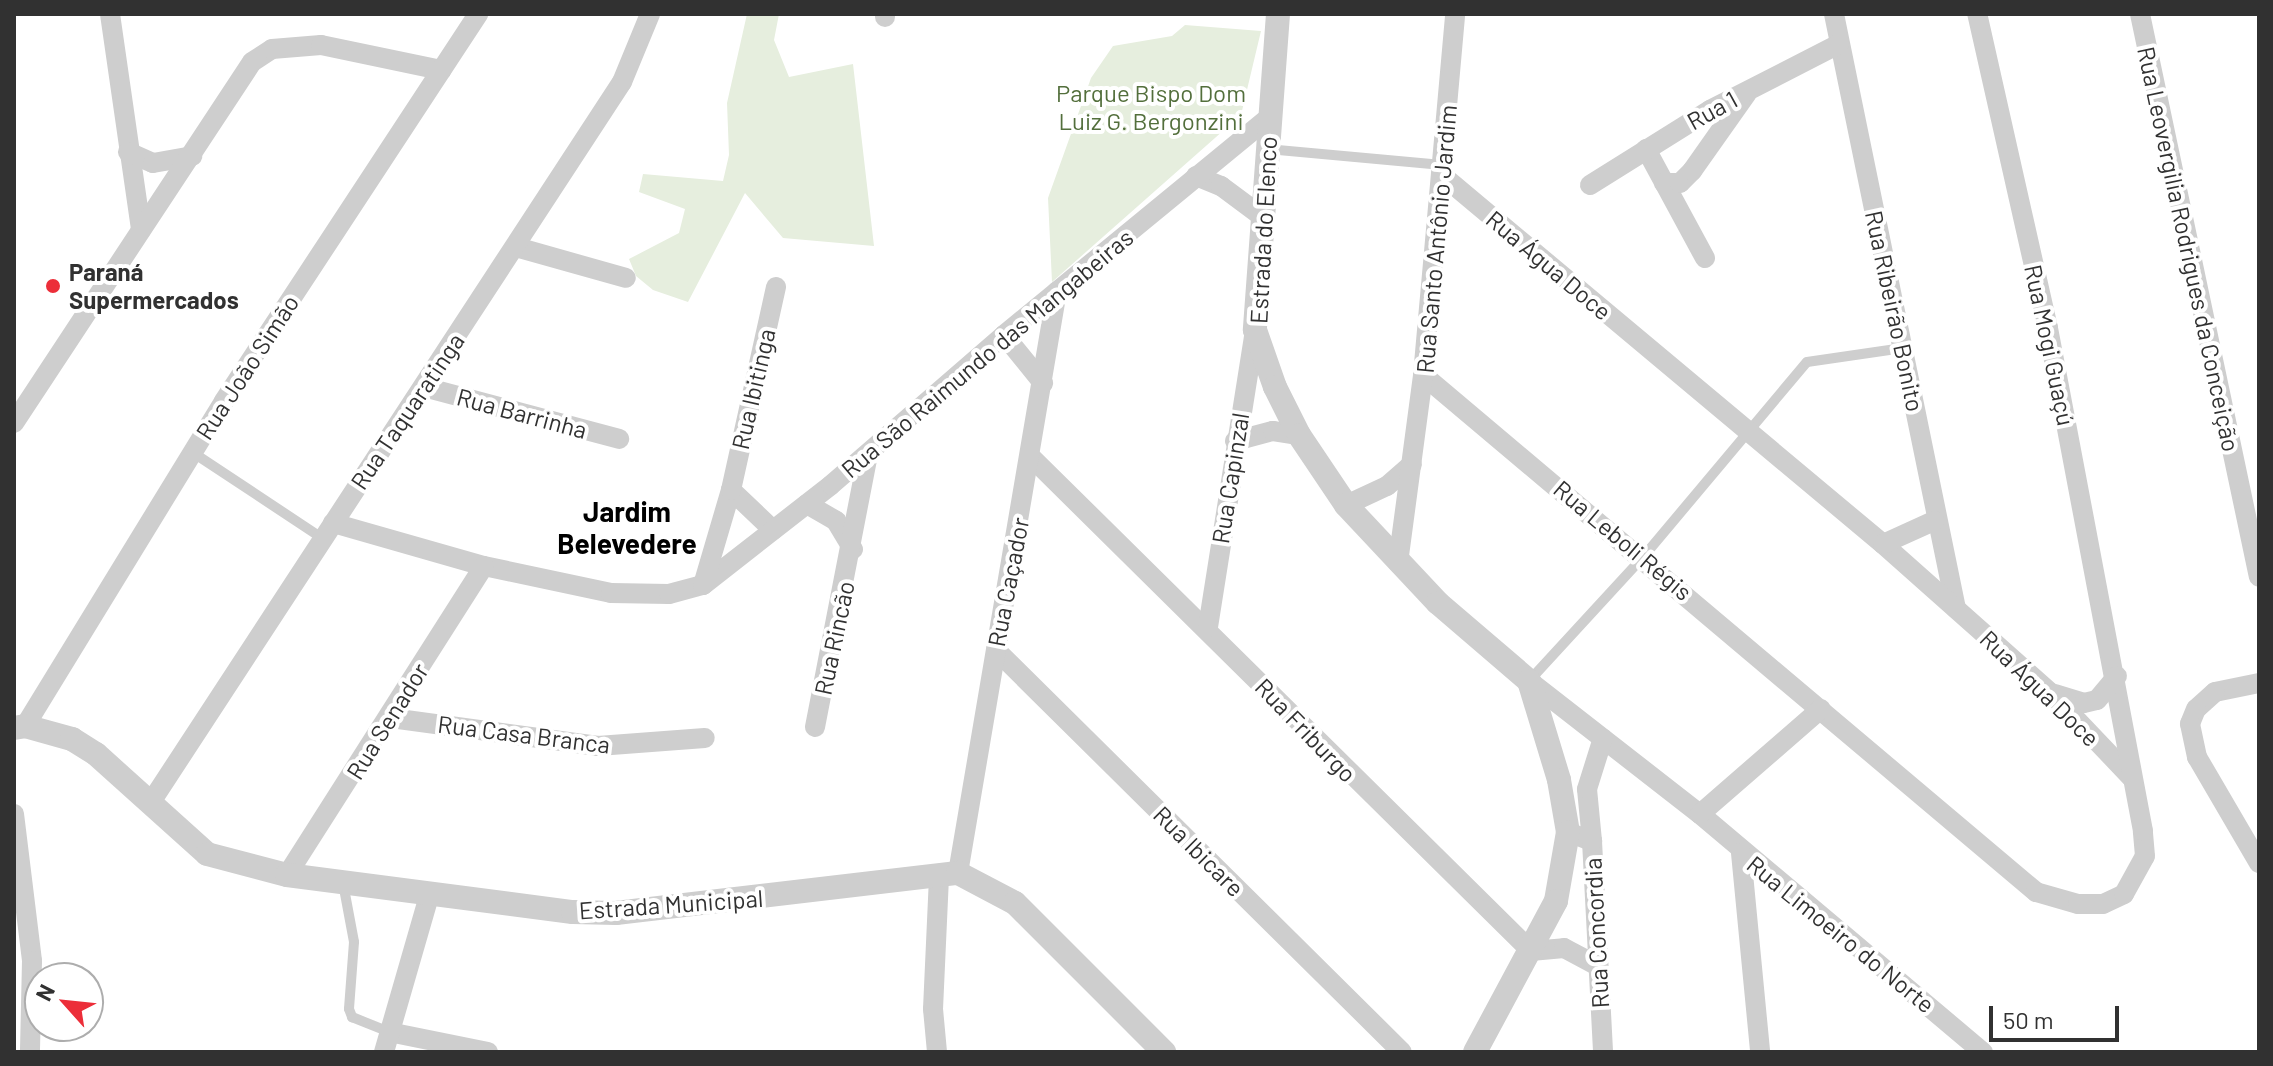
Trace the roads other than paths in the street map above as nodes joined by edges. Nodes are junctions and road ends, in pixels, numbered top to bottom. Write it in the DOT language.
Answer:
graph roads {
  1 [pos="110,14"];
  2 [pos="478,14"];
  3 [pos="650,14"];
  4 [pos="1278,14"];
  5 [pos="1455,14"];
  6 [pos="1834,14"];
  7 [pos="1977,14"];
  8 [pos="2140,14"];
  9 [pos="1839,44"];
  10 [pos="441,70"];
  11 [pos="1749,90"];
  12 [pos="1268,118"];
  13 [pos="1266,149"];
  14 [pos="1646,149"];
  15 [pos="128,152"];
  16 [pos="192,156"];
  17 [pos="1444,171"];
  18 [pos="1196,176"];
  19 [pos="1664,183"];
  20 [pos="1590,185"];
  21 [pos="1260,215"];
  22 [pos="141,230"];
  23 [pos="516,247"];
  24 [pos="1705,258"];
  25 [pos="626,278"];
  26 [pos="776,287"];
  27 [pos="1057,291"];
  28 [pos="1255,330"];
  29 [pos="1004,335"];
  30 [pos="1903,348"];
  31 [pos="1423,375"];
  32 [pos="1043,383"];
  33 [pos="424,387"];
  34 [pos="24,393"];
  35 [pos="14,423"];
  36 [pos="1751,433"];
  37 [pos="1299,435"];
  38 [pos="619,439"];
  39 [pos="1235,441"];
  40 [pos="192,452"];
  41 [pos="868,454"];
  42 [pos="1032,458"];
  43 [pos="1412,464"];
  44 [pos="731,490"];
  45 [pos="807,504"];
  46 [pos="1346,505"];
  47 [pos="1934,521"];
  48 [pos="327,530"];
  49 [pos="773,530"];
  50 [pos="1883,544"];
  51 [pos="853,549"];
  52 [pos="1644,556"];
  53 [pos="1398,563"];
  54 [pos="484,566"];
  55 [pos="2259,577"];
  56 [pos="703,585"];
  57 [pos="1956,609"];
  58 [pos="1208,627"];
  59 [pos="996,650"];
  60 [pos="2117,676"];
  61 [pos="1529,681"];
  62 [pos="2259,683"];
  63 [pos="2051,693"];
  64 [pos="1821,709"];
  65 [pos="391,718"];
  66 [pos="20,727"];
  67 [pos="815,727"];
  68 [pos="705,738"];
  69 [pos="1603,738"];
  70 [pos="2131,777"];
  71 [pos="151,802"];
  72 [pos="14,814"];
  73 [pos="1700,814"];
  74 [pos="1568,832"];
  75 [pos="1592,841"];
  76 [pos="1741,853"];
  77 [pos="2259,863"];
  78 [pos="948,874"];
  79 [pos="287,875"];
  80 [pos="343,883"];
  81 [pos="429,896"];
  82 [pos="1531,951"];
  83 [pos="1596,965"];
  84 [pos="389,1032"];
  85 [pos="30,1052"];
  86 [pos="384,1052"];
  87 [pos="488,1052"];
  88 [pos="937,1052"];
  89 [pos="1164,1052"];
  90 [pos="1402,1052"];
  91 [pos="1475,1052"];
  92 [pos="1603,1052"];
  93 [pos="1760,1052"];
  94 [pos="1983,1052"];
  1 -- 15 [label="street"];
  2 -- 10 [label="street, Rua João Simão"];
  3 -- 23 [label="street, Rua Taquaratinga"];
  4 -- 12 [label="street, Estrada do Elenco"];
  5 -- 17 [label="street, Rua Santo Antônio Jardim"];
  6 -- 9 [label="street, Rua Ribeirão Bonito"];
  7 -- 60 [label="street, Rua Mogi Guaçú"];
  8 -- 55 [label="street, Rua Leovergilia Rodrigues da Conceição"];
  9 -- 11 [label="street, Rua 1"];
  9 -- 30 [label="street, Rua Ribeirão Bonito"];
  10 -- 16 [label="street"];
  10 -- 40 [label="street, Rua João Simão"];
  11 -- 14 [label="street, Rua 1"];
  11 -- 19 [label="street"];
  12 -- 13 [label="street, Estrada do Elenco"];
  12 -- 18 [label="street, Rua São Raimundo das Mangabeiras"];
  13 -- 17 [label="lane"];
  13 -- 21 [label="street, Estrada do Elenco"];
  14 -- 19 [label="street"];
  14 -- 20 [label="street, Rua 1"];
  15 -- 16 [label="street"];
  15 -- 22 [label="street"];
  16 -- 22 [label="street"];
  17 -- 31 [label="street, Rua Santo Antônio Jardim"];
  17 -- 36 [label="street, Rua Água Doce"];
  18 -- 21 [label="street"];
  18 -- 27 [label="street, Rua São Raimundo das Mangabeiras"];
  19 -- 24 [label="street"];
  21 -- 28 [label="street, Estrada do Elenco"];
  22 -- 34 [label="street"];
  23 -- 25 [label="street"];
  23 -- 33 [label="street, Rua Taquaratinga"];
  26 -- 44 [label="street, Rua Ibitinga"];
  27 -- 29 [label="street, Rua São Raimundo das Mangabeiras"];
  27 -- 32 [label="street, Rua Caçador"];
  28 -- 37 [label="street, Estrada do Elenco"];
  28 -- 39 [label="street, Rua Capinzal"];
  29 -- 32 [label="street"];
  29 -- 41 [label="street, Rua São Raimundo das Mangabeiras"];
  30 -- 36 [label="lane"];
  30 -- 47 [label="street, Rua Ribeirão Bonito"];
  31 -- 43 [label="street, Rua Santo Antônio Jardim"];
  31 -- 52 [label="street, Rua Leboli Régis"];
  32 -- 42 [label="street, Rua Caçador"];
  33 -- 38 [label="street, Rua Barrinha"];
  33 -- 48 [label="street, Rua Taquaratinga"];
  34 -- 35 [label="street"];
  36 -- 50 [label="street, Rua Água Doce"];
  36 -- 52 [label="lane"];
  37 -- 39 [label="street"];
  37 -- 46 [label="street, Estrada do Elenco"];
  39 -- 58 [label="street, Rua Capinzal"];
  40 -- 48 [label="lane"];
  40 -- 66 [label="street, Rua João Simão"];
  41 -- 45 [label="street, Rua São Raimundo das Mangabeiras"];
  41 -- 51 [label="street, Rua Rincão"];
  42 -- 58 [label="street, Rua Friburgo"];
  42 -- 59 [label="street, Rua Caçador"];
  43 -- 46 [label="street"];
  43 -- 53 [label="street, Rua Santo Antônio Jardim"];
  44 -- 49 [label="street"];
  44 -- 56 [label="street, Rua Ibitinga"];
  45 -- 49 [label="street, Rua São Raimundo das Mangabeiras"];
  45 -- 51 [label="street, Rua Rincão"];
  46 -- 53 [label="street, Estrada do Elenco"];
  47 -- 50 [label="street"];
  47 -- 57 [label="street, Rua Ribeirão Bonito"];
  48 -- 54 [label="street"];
  48 -- 71 [label="street, Rua Taquaratinga"];
  49 -- 56 [label="street, Rua São Raimundo das Mangabeiras"];
  50 -- 57 [label="street, Rua Água Doce"];
  51 -- 67 [label="street, Rua Rincão"];
  52 -- 61 [label="lane"];
  52 -- 64 [label="street, Rua Leboli Régis"];
  53 -- 61 [label="street, Estrada do Elenco"];
  54 -- 56 [label="street"];
  54 -- 65 [label="street, Rua Senador"];
  57 -- 63 [label="street, Rua Água Doce"];
  58 -- 82 [label="street, Rua Friburgo"];
  59 -- 78 [label="street, Rua Caçador"];
  59 -- 90 [label="street, Rua Ibicare"];
  60 -- 63 [label="street"];
  60 -- 70 [label="street, Rua Mogi Guaçú"];
  61 -- 69 [label="street, Estrada do Elenco"];
  61 -- 74 [label="street"];
  62 -- 77 [label="street"];
  63 -- 70 [label="street, Rua Água Doce"];
  64 -- 70 [label="street"];
  64 -- 73 [label="street"];
  65 -- 68 [label="street, Rua Casa Branca"];
  65 -- 79 [label="street, Rua Senador"];
  66 -- 71 [label="street, Estrada Municipal"];
  69 -- 73 [label="street, Estrada do Elenco"];
  69 -- 75 [label="street"];
  71 -- 79 [label="street, Estrada Municipal"];
  72 -- 85 [label="street"];
  73 -- 76 [label="street, Rua Limoeiro do Norte"];
  74 -- 75 [label="street, Rua Concordia"];
  74 -- 82 [label="street"];
  75 -- 83 [label="street, Rua Concordia"];
  76 -- 93 [label="street"];
  76 -- 94 [label="street, Rua Limoeiro do Norte"];
  78 -- 81 [label="street, Estrada Municipal"];
  78 -- 88 [label="street, Rua Caçador"];
  78 -- 89 [label="street"];
  79 -- 80 [label="street, Estrada Municipal"];
  80 -- 81 [label="street, Estrada Municipal"];
  80 -- 84 [label="lane"];
  81 -- 84 [label="street"];
  82 -- 83 [label="street"];
  82 -- 91 [label="street"];
  83 -- 92 [label="street, Rua Concordia"];
  84 -- 86 [label="street"];
  84 -- 87 [label="street"];
}
